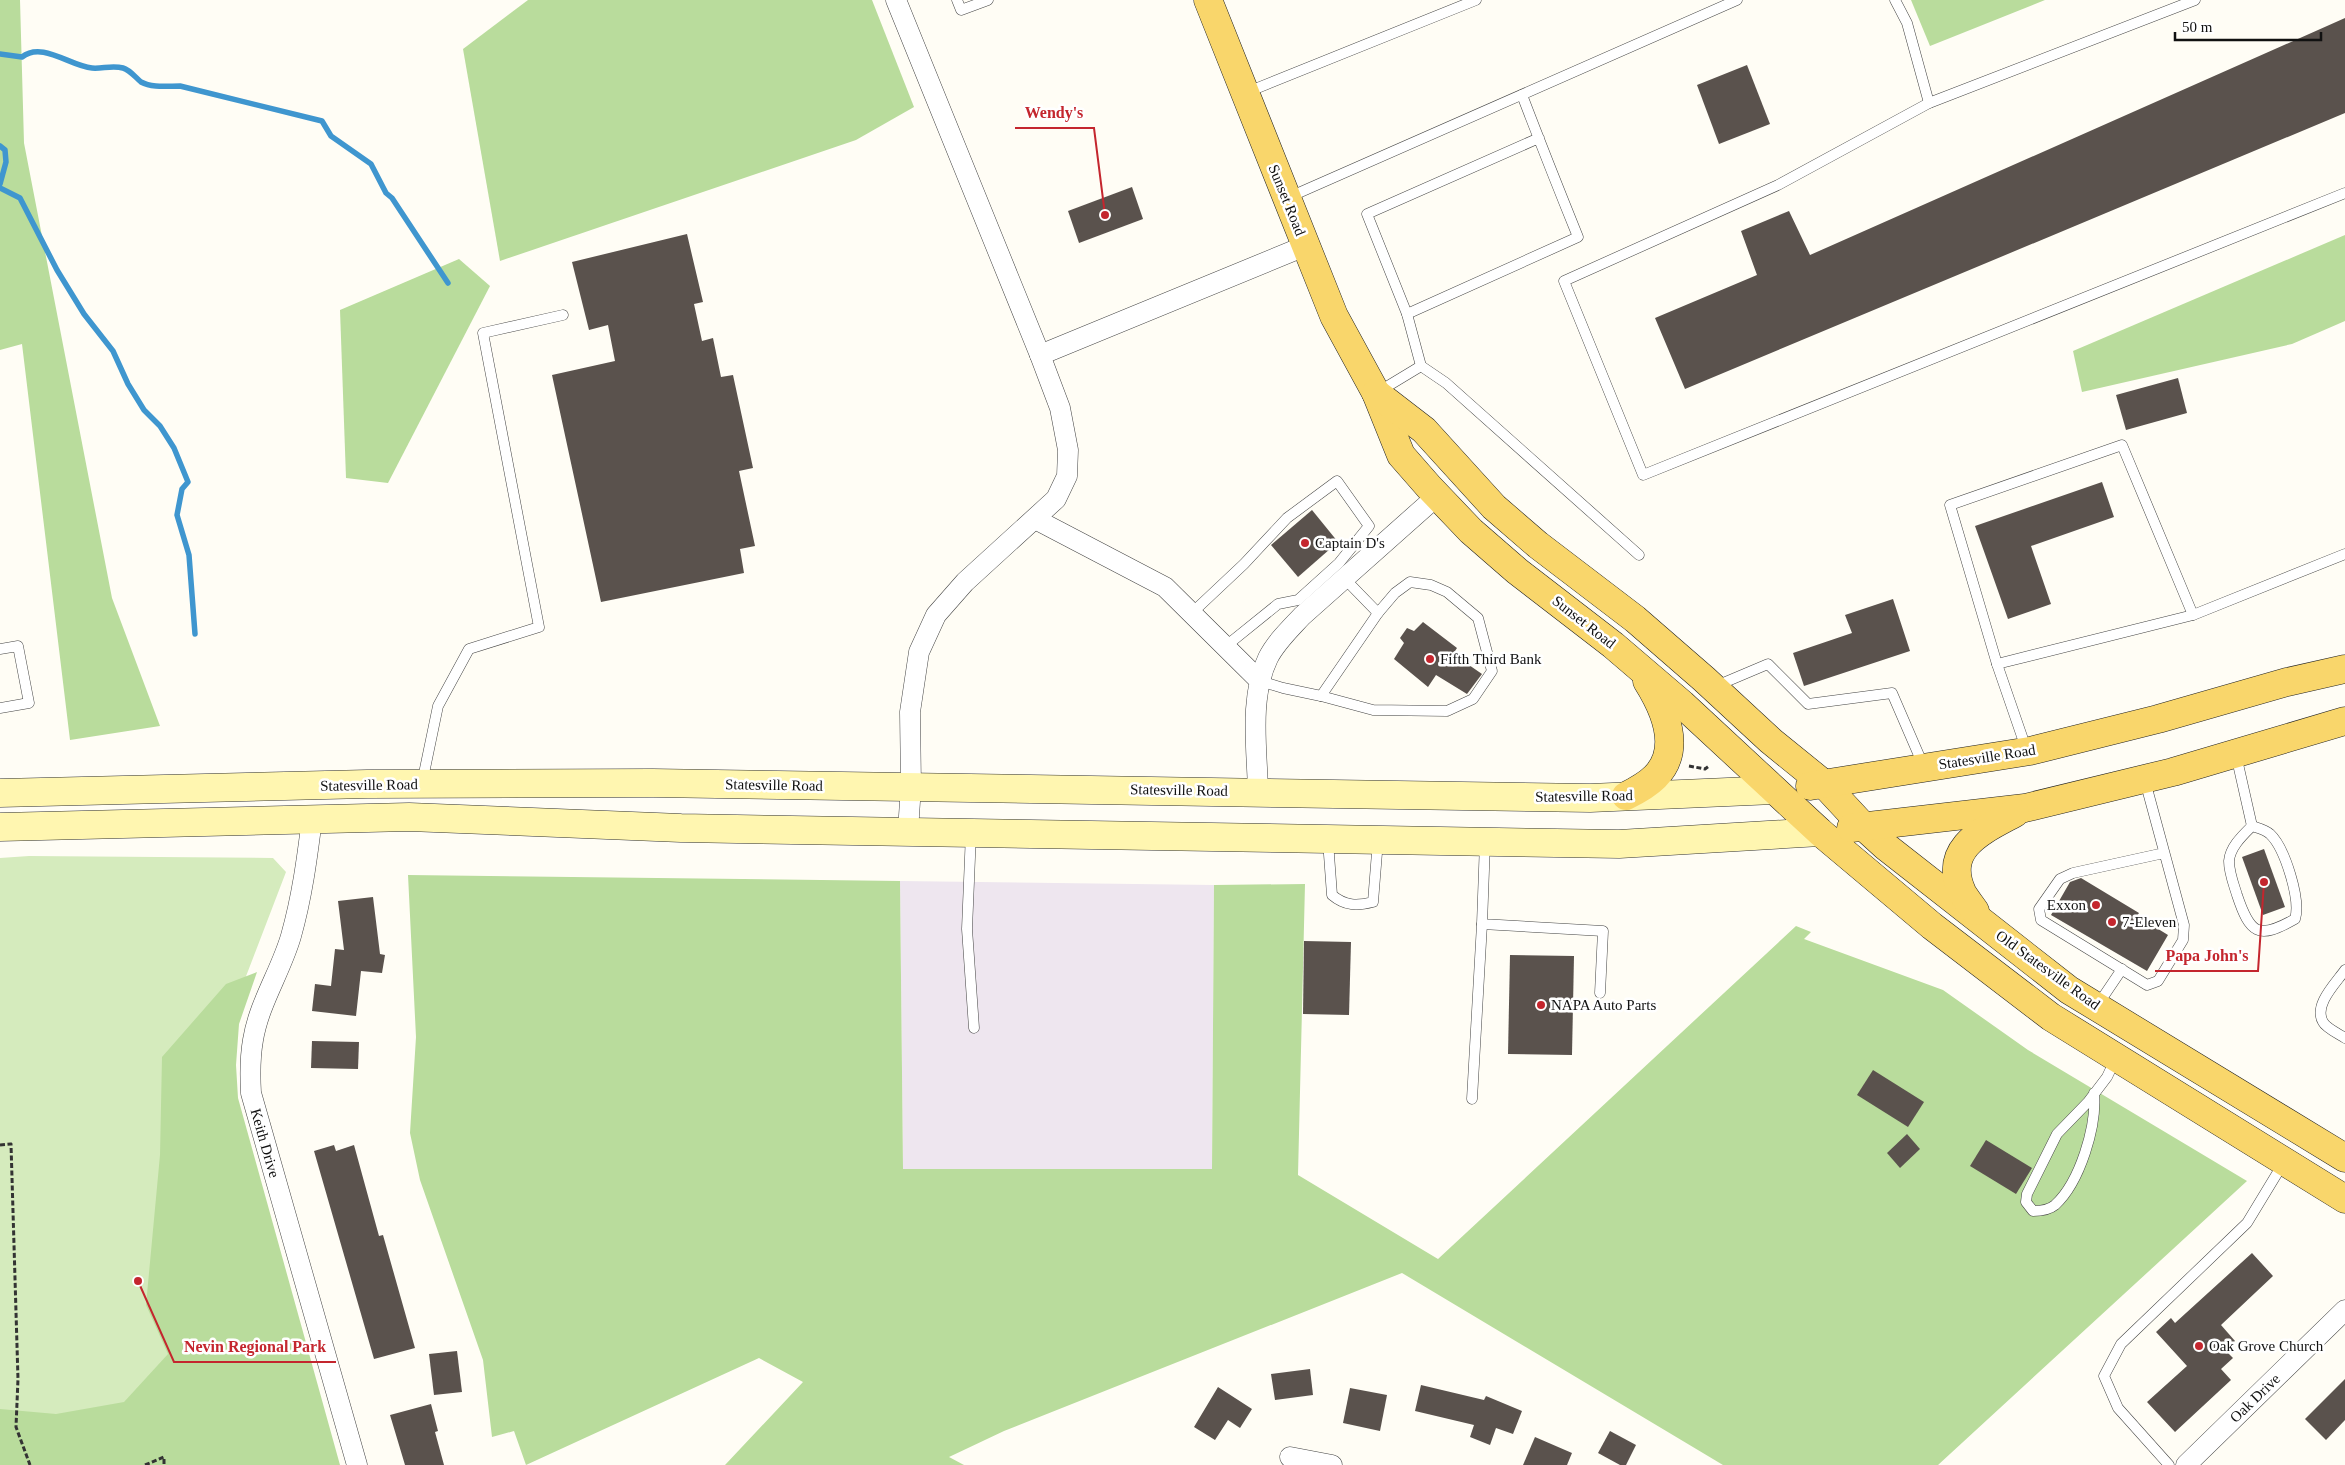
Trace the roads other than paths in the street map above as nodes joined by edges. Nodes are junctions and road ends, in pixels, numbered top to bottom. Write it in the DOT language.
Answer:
graph roads {
  1 [pos="896,0"];
  2 [pos="957,0"];
  3 [pos="988,0"];
  4 [pos="1207,0"];
  5 [pos="1476,0"];
  6 [pos="1737,0"];
  7 [pos="1895,0"];
  8 [pos="2195,0"];
  9 [pos="1244,93"];
  10 [pos="1522,95"];
  11 [pos="1929,103"];
  12 [pos="1539,138"];
  13 [pos="2345,193"];
  14 [pos="1286,198"];
  15 [pos="1305,246"];
  16 [pos="1407,314"];
  17 [pos="563,315"];
  18 [pos="1040,354"];
  19 [pos="1421,366"];
  20 [pos="1376,393"];
  21 [pos="1437,496"];
  22 [pos="1035,518"];
  23 [pos="2345,554"];
  24 [pos="1639,556"];
  25 [pos="1344,578"];
  26 [pos="1193,612"];
  27 [pos="1378,613"];
  28 [pos="2193,615"];
  29 [pos="1226,646"];
  30 [pos="0,649"];
  31 [pos="1997,664"];
  32 [pos="1638,667"];
  33 [pos="2345,669"];
  34 [pos="1260,681"];
  35 [pos="1713,687"];
  36 [pos="1321,696"];
  37 [pos="0,708"];
  38 [pos="2343,726"];
  39 [pos="2027,752"];
  40 [pos="2236,754"];
  41 [pos="1925,768"];
  42 [pos="2144,780"];
  43 [pos="421,784"];
  44 [pos="1824,784"];
  45 [pos="911,786"];
  46 [pos="1774,790"];
  47 [pos="1258,791"];
  48 [pos="0,793"];
  49 [pos="1626,796"];
  50 [pos="2024,808"];
  51 [pos="312,819"];
  52 [pos="1863,826"];
  53 [pos="2252,826"];
  54 [pos="0,827"];
  55 [pos="908,831"];
  56 [pos="971,832"];
  57 [pos="1820,832"];
  58 [pos="1328,838"];
  59 [pos="1378,839"];
  60 [pos="1485,841"];
  61 [pos="2164,853"];
  62 [pos="1482,924"];
  63 [pos="1985,924"];
  64 [pos="2122,970"];
  65 [pos="2345,970"];
  66 [pos="1600,992"];
  67 [pos="2097,1007"];
  68 [pos="974,1028"];
  69 [pos="2345,1038"];
  70 [pos="2116,1057"];
  71 [pos="2094,1093"];
  72 [pos="1472,1099"];
  73 [pos="2345,1158"];
  74 [pos="2284,1161"];
  75 [pos="2345,1199"];
  76 [pos="2345,1310"];
  77 [pos="1290,1457"];
  78 [pos="357,1465"];
  79 [pos="1332,1465"];
  80 [pos="2169,1465"];
  81 [pos="2186,1465"];
  1 -- 18 [label="street"];
  2 -- 3 [label="lane"];
  4 -- 9 [label="main road, Sunset Road"];
  5 -- 9 [label="lane"];
  6 -- 10 [label="lane"];
  7 -- 11 [label="lane"];
  8 -- 11 [label="lane"];
  9 -- 14 [label="main road, Sunset Road"];
  10 -- 12 [label="lane"];
  10 -- 14 [label="lane"];
  11 -- 13 [label="lane"];
  12 -- 16 [label="lane"];
  12 -- 16 [label="lane"];
  14 -- 15 [label="main road, Sunset Road"];
  15 -- 18 [label="street"];
  15 -- 20 [label="main road, Sunset Road"];
  16 -- 19 [label="lane"];
  17 -- 43 [label="lane"];
  18 -- 22 [label="street"];
  19 -- 20 [label="lane"];
  19 -- 24 [label="lane"];
  20 -- 21 [label="main road, Sunset Road"];
  20 -- 35 [label="main road, Sunset Road"];
  21 -- 25 [label="street"];
  21 -- 32 [label="main road, Sunset Road"];
  22 -- 26 [label="street"];
  22 -- 45 [label="street"];
  23 -- 28 [label="lane"];
  25 -- 27 [label="lane"];
  25 -- 34 [label="street"];
  26 -- 29 [label="street"];
  26 -- 29 [label="lane"];
  27 -- 36 [label="lane"];
  27 -- 36 [label="lane"];
  28 -- 31 [label="lane"];
  28 -- 31 [label="lane"];
  29 -- 34 [label="street"];
  30 -- 37 [label="lane"];
  31 -- 39 [label="lane"];
  32 -- 46 [label="main road, Sunset Road"];
  32 -- 49 [label="main road"];
  33 -- 39 [label="main road, Statesville Road"];
  34 -- 36 [label="lane"];
  34 -- 47 [label="street"];
  35 -- 41 [label="lane"];
  35 -- 44 [label="main road, Sunset Road"];
  38 -- 40 [label="main road"];
  39 -- 41 [label="main road, Statesville Road"];
  40 -- 42 [label="main road"];
  40 -- 53 [label="lane"];
  41 -- 44 [label="main road, Statesville Road"];
  42 -- 50 [label="main road"];
  42 -- 61 [label="lane"];
  43 -- 45 [label="main road, Statesville Road"];
  43 -- 48 [label="main road, Statesville Road"];
  44 -- 46 [label="main road, Statesville Road"];
  44 -- 52 [label="main road, Old Statesville Road"];
  45 -- 47 [label="main road, Statesville Road"];
  45 -- 55 [label="street"];
  46 -- 49 [label="main road, Statesville Road"];
  46 -- 57 [label="main road, Sunset Road"];
  47 -- 49 [label="main road, Statesville Road"];
  50 -- 52 [label="main road"];
  50 -- 63 [label="main road"];
  51 -- 54 [label="main road"];
  51 -- 55 [label="main road"];
  51 -- 78 [label="street, Keith Drive"];
  52 -- 57 [label="main road"];
  52 -- 63 [label="main road, Old Statesville Road"];
  53 -- 53 [label="lane"];
  55 -- 56 [label="main road"];
  56 -- 58 [label="main road"];
  56 -- 68 [label="lane"];
  57 -- 60 [label="main road"];
  57 -- 70 [label="main road"];
  58 -- 59 [label="main road"];
  58 -- 59 [label="lane"];
  59 -- 60 [label="main road"];
  60 -- 62 [label="lane"];
  61 -- 64 [label="lane"];
  61 -- 64 [label="lane"];
  62 -- 66 [label="lane"];
  62 -- 72 [label="lane"];
  63 -- 67 [label="main road, Old Statesville Road"];
  64 -- 67 [label="lane"];
  65 -- 69 [label="lane"];
  67 -- 73 [label="main road, Old Statesville Road"];
  70 -- 71 [label="lane"];
  70 -- 74 [label="main road"];
  71 -- 71 [label="lane"];
  74 -- 75 [label="main road"];
  74 -- 80 [label="lane"];
  76 -- 81 [label="street, Oak Drive"];
  77 -- 79 [label="street"];
}
